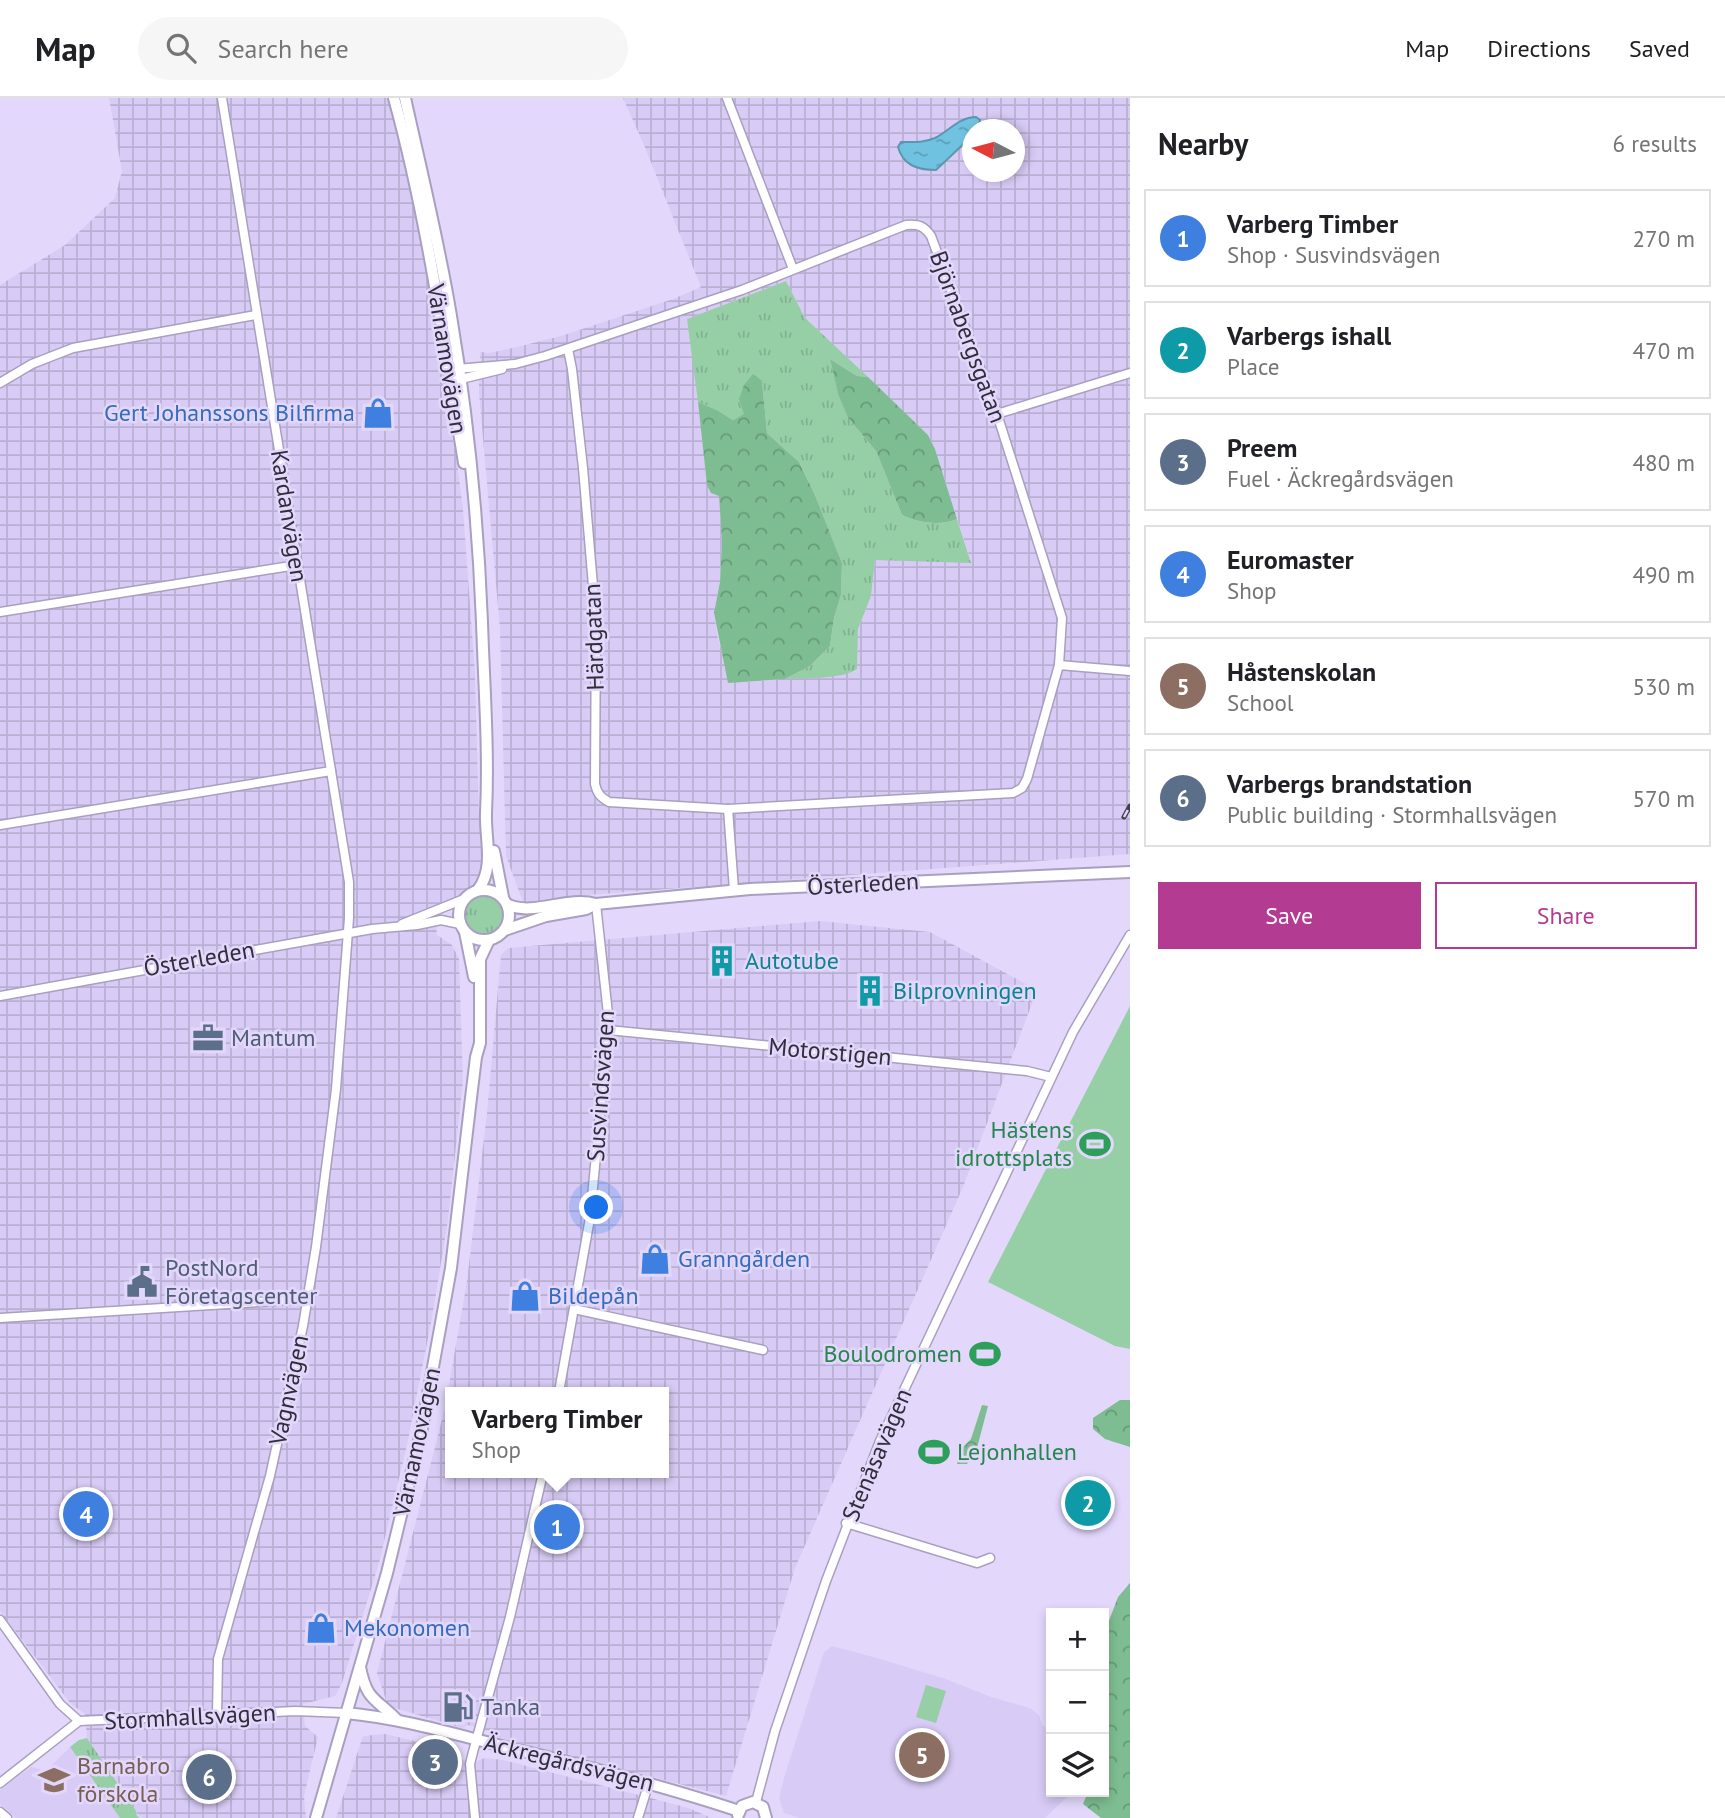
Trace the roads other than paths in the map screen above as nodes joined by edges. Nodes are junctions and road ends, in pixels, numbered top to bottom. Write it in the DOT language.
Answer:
graph roads {
  1 [pos="222,98"];
  2 [pos="394,98"];
  3 [pos="405,98"];
  4 [pos="727,98"];
  5 [pos="793,269"];
  6 [pos="256,315"];
  7 [pos="568,349"];
  8 [pos="1130,373"];
  9 [pos="455,375"];
  10 [pos="0,383"];
  11 [pos="997,414"];
  12 [pos="297,565"];
  13 [pos="0,612"];
  14 [pos="1059,665"];
  15 [pos="1130,671"];
  16 [pos="331,771"];
  17 [pos="488,782"];
  18 [pos="728,809"];
  19 [pos="0,825"];
  20 [pos="1130,872"];
  21 [pos="478,890"];
  22 [pos="734,890"];
  23 [pos="464,900"];
  24 [pos="505,901"];
  25 [pos="596,904"];
  26 [pos="398,925"];
  27 [pos="463,928"];
  28 [pos="505,930"];
  29 [pos="347,934"];
  30 [pos="1130,935"];
  31 [pos="489,940"];
  32 [pos="0,996"];
  33 [pos="608,1030"];
  34 [pos="476,1056"];
  35 [pos="1051,1077"];
  36 [pos="307,1299"];
  37 [pos="574,1309"];
  38 [pos="0,1318"];
  39 [pos="763,1350"];
  40 [pos="560,1387"];
  41 [pos="542,1478"];
  42 [pos="846,1523"];
  43 [pos="990,1558"];
  44 [pos="0,1620"];
  45 [pos="359,1665"];
  46 [pos="346,1713"];
  47 [pos="217,1715"];
  48 [pos="397,1720"];
  49 [pos="79,1721"];
  50 [pos="476,1740"];
  51 [pos="649,1782"];
  52 [pos="0,1783"];
  53 [pos="757,1802"];
  54 [pos="0,1812"];
  55 [pos="739,1815"];
  56 [pos="7,1818"];
  57 [pos="316,1818"];
  58 [pos="475,1818"];
  59 [pos="638,1818"];
  60 [pos="766,1818"];
  1 -- 6 [label="street, Kardanvägen"];
  2 -- 9 [label="main road, Värnamovägen"];
  3 -- 9 [label="main road, Värnamovägen"];
  4 -- 5 [label="street"];
  5 -- 7 [label="street, Björnabergsgatan"];
  5 -- 11 [label="street, Björnabergsgatan"];
  6 -- 10 [label="street"];
  6 -- 12 [label="street, Kardanvägen"];
  7 -- 9 [label="street, Björnabergsgatan"];
  7 -- 18 [label="street, Härdgatan"];
  8 -- 11 [label="street"];
  9 -- 17 [label="main road, Värnamovägen"];
  11 -- 14 [label="street, Björnabergsgatan"];
  12 -- 13 [label="street"];
  12 -- 16 [label="street, Kardanvägen"];
  14 -- 15 [label="street"];
  14 -- 18 [label="street, Härdgatan"];
  16 -- 19 [label="street"];
  16 -- 29 [label="street, Kardanvägen"];
  17 -- 21 [label="main road, Värnamovägen"];
  17 -- 24 [label="main road, Värnamovägen"];
  18 -- 22 [label="street"];
  20 -- 22 [label="main road, Österleden"];
  21 -- 23 [label="main road"];
  21 -- 24 [label="main road"];
  22 -- 25 [label="main road, Österleden"];
  23 -- 26 [label="street, Österleden"];
  23 -- 27 [label="main road, Värnamovägen"];
  24 -- 25 [label="main road, Österleden"];
  24 -- 28 [label="main road, Värnamovägen"];
  25 -- 28 [label="main road, Österleden"];
  25 -- 33 [label="street, Susvindsvägen"];
  26 -- 27 [label="street, Österleden"];
  26 -- 29 [label="street, Österleden"];
  27 -- 31 [label="main road"];
  27 -- 34 [label="main road, Värnamovägen"];
  28 -- 31 [label="main road"];
  29 -- 32 [label="street, Österleden"];
  29 -- 36 [label="street, Vagnvägen"];
  30 -- 35 [label="street, Stenåsavägen"];
  31 -- 34 [label="main road, Värnamovägen"];
  33 -- 35 [label="street, Motorstigen"];
  33 -- 37 [label="street, Susvindsvägen"];
  34 -- 45 [label="main road, Värnamovägen"];
  35 -- 42 [label="street, Stenåsavägen"];
  36 -- 38 [label="street"];
  36 -- 47 [label="street, Vagnvägen"];
  37 -- 39 [label="street"];
  37 -- 40 [label="street, Susvindsvägen"];
  41 -- 50 [label="street"];
  42 -- 43 [label="street"];
  42 -- 53 [label="street, Stenåsavägen"];
  44 -- 49 [label="street, Stormhallsvägen"];
  45 -- 46 [label="main road, Värnamovägen"];
  45 -- 48 [label="main road, Äckregårdsvägen"];
  46 -- 47 [label="street, Stormhallsvägen"];
  46 -- 48 [label="main road, Äckregårdsvägen"];
  46 -- 57 [label="main road, Värnamovägen"];
  47 -- 49 [label="street, Stormhallsvägen"];
  48 -- 50 [label="main road, Äckregårdsvägen"];
  49 -- 52 [label="street"];
  50 -- 51 [label="main road, Äckregårdsvägen"];
  50 -- 58 [label="street"];
  51 -- 55 [label="main road, Äckregårdsvägen"];
  51 -- 59 [label="street"];
  53 -- 55 [label="main road, Äckregårdsvägen"];
  53 -- 60 [label="main road"];
  54 -- 56 [label="street"];
}
